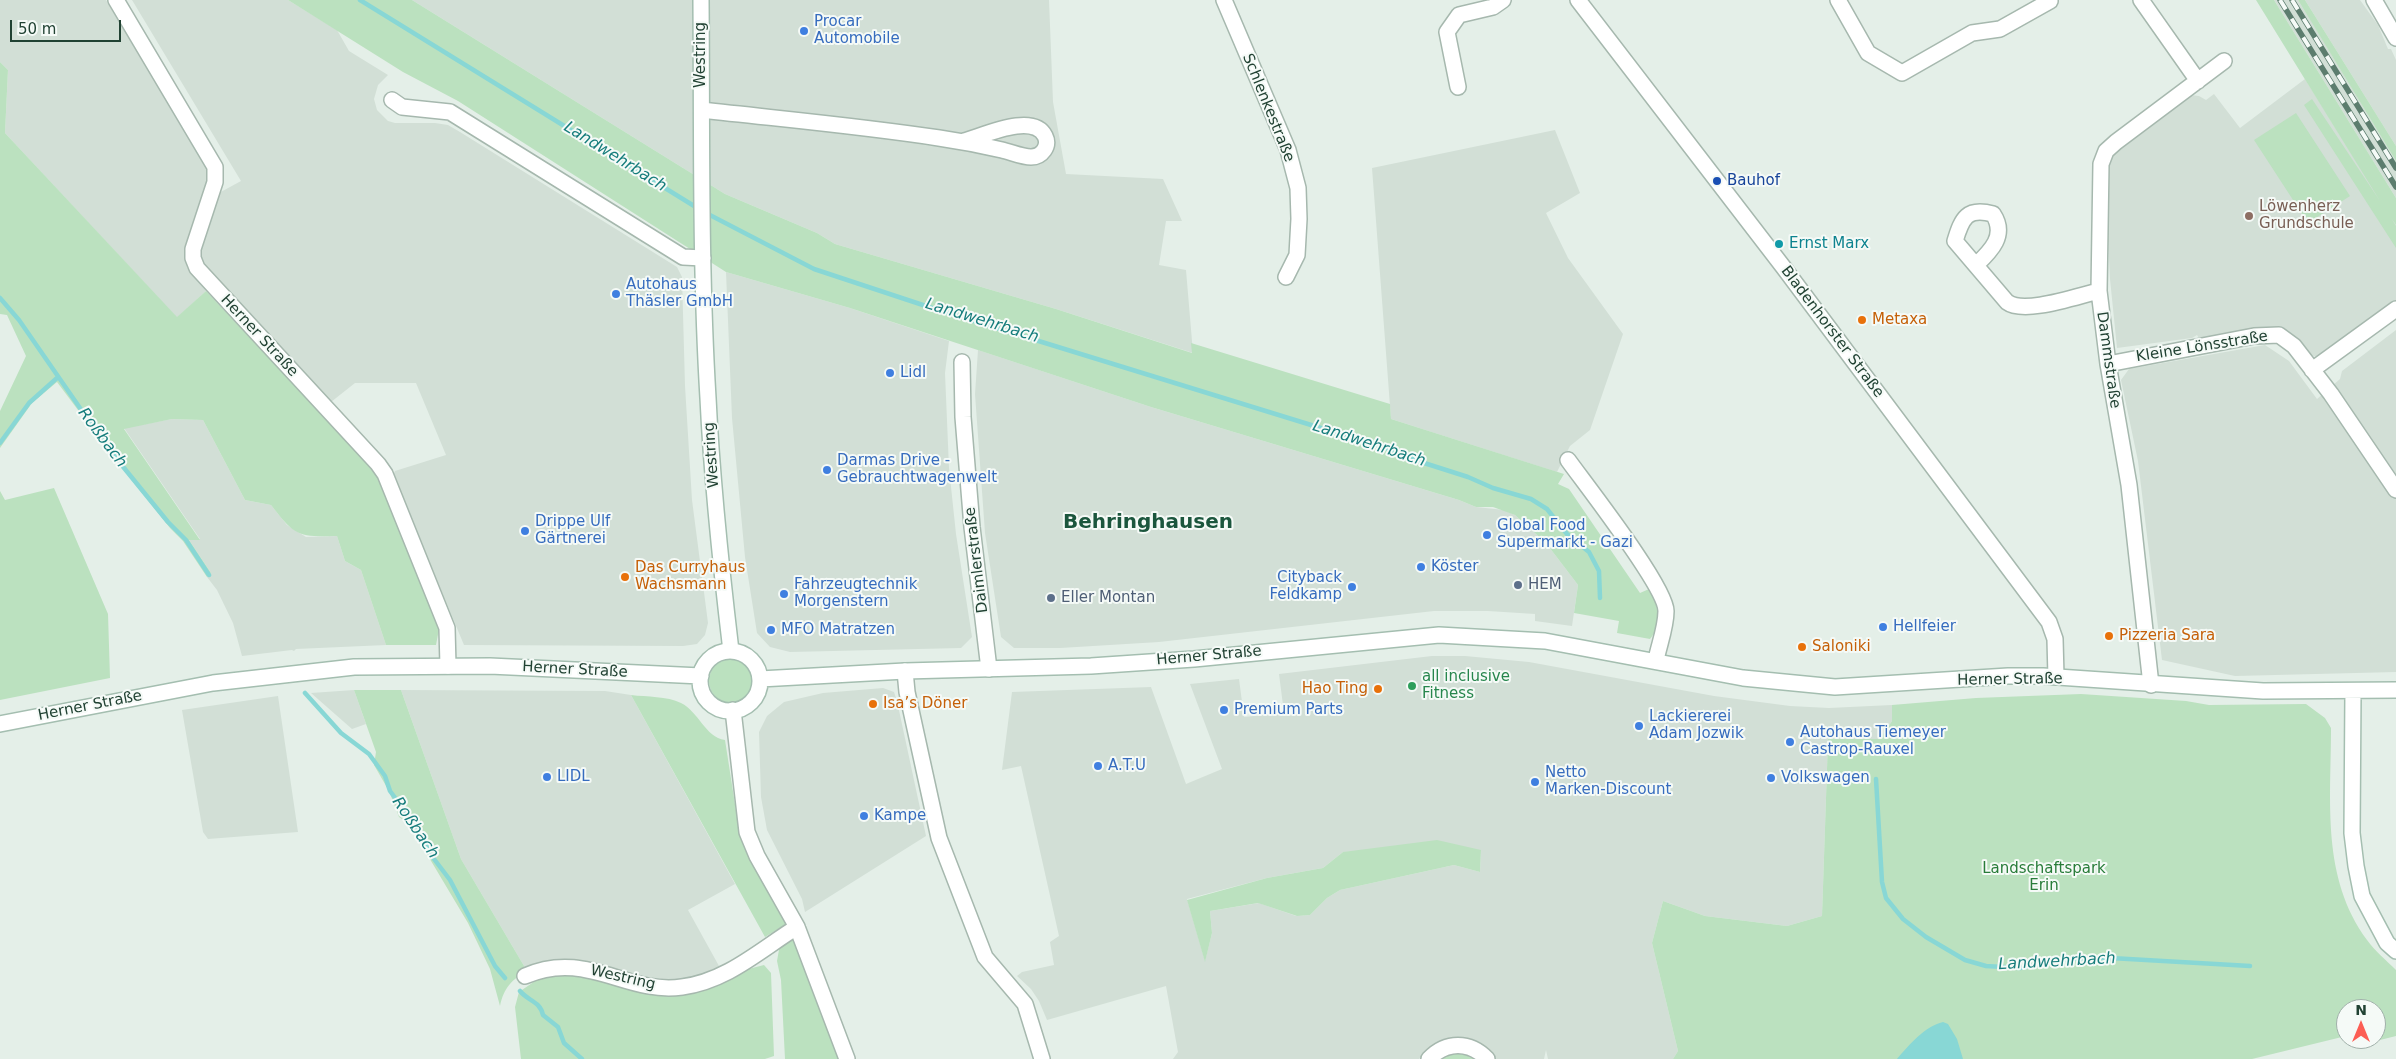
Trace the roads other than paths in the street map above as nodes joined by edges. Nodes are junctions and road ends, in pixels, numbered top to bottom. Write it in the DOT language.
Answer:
graph roads {
  1 [pos="116,0"];
  2 [pos="701,0"];
  3 [pos="1224,0"];
  4 [pos="1503,0"];
  5 [pos="1578,0"];
  6 [pos="1838,0"];
  7 [pos="2141,0"];
  8 [pos="2374,0"];
  9 [pos="2050,1"];
  10 [pos="2396,38"];
  11 [pos="2224,61"];
  12 [pos="2198,81"];
  13 [pos="1458,87"];
  14 [pos="392,100"];
  15 [pos="702,110"];
  16 [pos="964,142"];
  17 [pos="703,252"];
  18 [pos="1976,265"];
  19 [pos="1286,277"];
  20 [pos="2098,291"];
  21 [pos="2396,309"];
  22 [pos="962,362"];
  23 [pos="2108,364"];
  24 [pos="2312,370"];
  25 [pos="1568,460"];
  26 [pos="2396,490"];
  27 [pos="731,651"];
  28 [pos="1656,660"];
  29 [pos="448,666"];
  30 [pos="989,669"];
  31 [pos="905,671"];
  32 [pos="701,676"];
  33 [pos="2056,677"];
  34 [pos="760,679"];
  35 [pos="2151,685"];
  36 [pos="2396,690"];
  37 [pos="2354,691"];
  38 [pos="733,710"];
  39 [pos="0,724"];
  40 [pos="2378,924"];
  41 [pos="797,927"];
  42 [pos="2396,932"];
  43 [pos="2396,952"];
  44 [pos="525,976"];
  45 [pos="847,1059"];
  46 [pos="1042,1059"];
  47 [pos="1429,1059"];
  48 [pos="1487,1059"];
  1 -- 29 [label="street, Herner Straße"];
  2 -- 15 [label="street, Westring"];
  3 -- 19 [label="street, Schlenkestraße"];
  4 -- 13 [label="street"];
  5 -- 33 [label="street, Bladenhorster Straße"];
  6 -- 9 [label="street"];
  7 -- 12 [label="street"];
  8 -- 10 [label="street"];
  11 -- 12 [label="street, Dammstraße"];
  12 -- 20 [label="street, Dammstraße"];
  14 -- 17 [label="street"];
  15 -- 16 [label="street, Westring"];
  15 -- 17 [label="street, Westring"];
  17 -- 27 [label="street, Westring"];
  18 -- 20 [label="street"];
  20 -- 23 [label="street, Dammstraße"];
  21 -- 24 [label="street"];
  22 -- 30 [label="street, Daimlerstraße"];
  23 -- 24 [label="street, Kleine Lönsstraße"];
  23 -- 35 [label="street, Dammstraße"];
  24 -- 26 [label="street, Kleine Lönsstraße"];
  25 -- 28 [label="street"];
  27 -- 32 [label="street"];
  27 -- 34 [label="street"];
  28 -- 30 [label="street, Herner Straße"];
  28 -- 33 [label="street, Herner Straße"];
  29 -- 32 [label="street, Herner Straße"];
  29 -- 39 [label="street, Herner Straße"];
  30 -- 31 [label="street, Herner Straße"];
  31 -- 34 [label="street, Herner Straße"];
  31 -- 46 [label="street"];
  32 -- 38 [label="street"];
  33 -- 35 [label="street, Herner Straße"];
  34 -- 38 [label="street"];
  35 -- 37 [label="street, Herner Straße"];
  36 -- 37 [label="street, Herner Straße"];
  37 -- 40 [label="street"];
  38 -- 41 [label="street"];
  40 -- 42 [label="street"];
  40 -- 43 [label="street"];
  41 -- 44 [label="street, Westring"];
  41 -- 45 [label="street"];
  47 -- 48 [label="street"];
}
